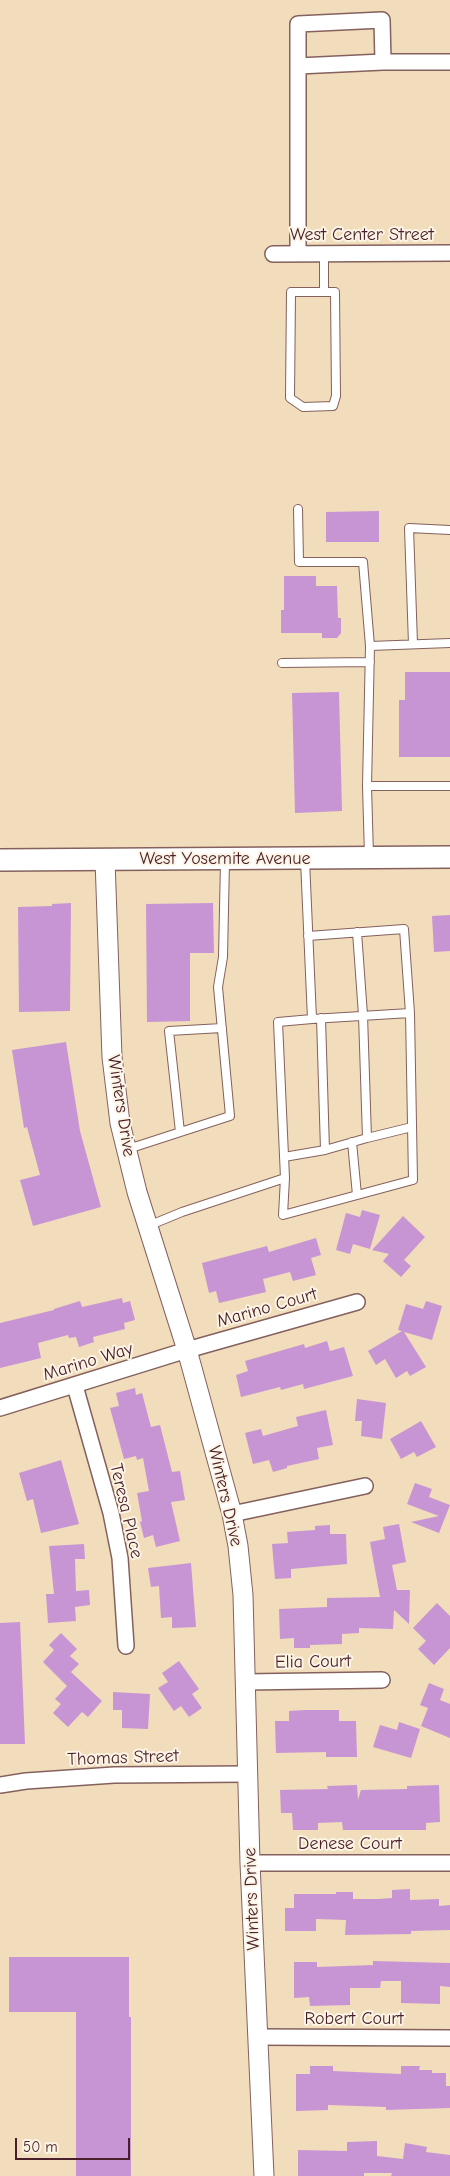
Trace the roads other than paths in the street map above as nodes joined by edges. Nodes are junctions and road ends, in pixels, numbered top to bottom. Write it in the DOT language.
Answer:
graph roads {
  1 [pos="383,62"];
  2 [pos="450,62"];
  3 [pos="298,66"];
  4 [pos="324,253"];
  5 [pos="450,253"];
  6 [pos="273,254"];
  7 [pos="298,254"];
  8 [pos="324,292"];
  9 [pos="298,509"];
  10 [pos="450,530"];
  11 [pos="450,642"];
  12 [pos="413,644"];
  13 [pos="370,646"];
  14 [pos="370,662"];
  15 [pos="282,663"];
  16 [pos="366,786"];
  17 [pos="450,786"];
  18 [pos="450,857"];
  19 [pos="305,858"];
  20 [pos="369,858"];
  21 [pos="225,859"];
  22 [pos="0,860"];
  23 [pos="105,860"];
  24 [pos="357,932"];
  25 [pos="308,936"];
  26 [pos="410,1013"];
  27 [pos="364,1015"];
  28 [pos="316,1018"];
  29 [pos="222,1028"];
  30 [pos="412,1128"];
  31 [pos="180,1132"];
  32 [pos="367,1138"];
  33 [pos="352,1142"];
  34 [pos="127,1149"];
  35 [pos="325,1150"];
  36 [pos="284,1157"];
  37 [pos="285,1178"];
  38 [pos="357,1195"];
  39 [pos="148,1226"];
  40 [pos="357,1302"];
  41 [pos="187,1350"];
  42 [pos="75,1386"];
  43 [pos="0,1408"];
  44 [pos="365,1486"];
  45 [pos="232,1514"];
  46 [pos="126,1646"];
  47 [pos="382,1680"];
  48 [pos="245,1682"];
  49 [pos="248,1774"];
  50 [pos="0,1785"];
  51 [pos="250,1863"];
  52 [pos="450,1863"];
  53 [pos="258,2037"];
  54 [pos="450,2038"];
  55 [pos="264,2176"];
  1 -- 2 [label="street"];
  1 -- 3 [label="street"];
  1 -- 3 [label="street"];
  3 -- 7 [label="street"];
  4 -- 5 [label="street, West Center Street"];
  4 -- 7 [label="street, West Center Street"];
  4 -- 8 [label="lane"];
  6 -- 7 [label="street, West Center Street"];
  8 -- 8 [label="lane"];
  9 -- 13 [label="lane"];
  10 -- 12 [label="lane"];
  11 -- 12 [label="lane"];
  12 -- 13 [label="lane"];
  13 -- 14 [label="lane"];
  14 -- 15 [label="lane"];
  14 -- 16 [label="lane"];
  16 -- 17 [label="lane"];
  16 -- 20 [label="lane"];
  18 -- 20 [label="main road, West Yosemite Avenue"];
  19 -- 20 [label="main road, West Yosemite Avenue"];
  19 -- 21 [label="main road, West Yosemite Avenue"];
  19 -- 25 [label="lane"];
  21 -- 23 [label="main road, West Yosemite Avenue"];
  21 -- 29 [label="lane"];
  22 -- 23 [label="main road, West Yosemite Avenue"];
  23 -- 34 [label="street, Winters Drive"];
  24 -- 25 [label="lane"];
  24 -- 26 [label="lane"];
  24 -- 27 [label="lane"];
  25 -- 28 [label="lane"];
  26 -- 27 [label="lane"];
  26 -- 30 [label="lane"];
  27 -- 28 [label="lane"];
  27 -- 32 [label="lane"];
  28 -- 35 [label="lane"];
  28 -- 36 [label="lane"];
  29 -- 31 [label="lane"];
  29 -- 31 [label="lane"];
  30 -- 32 [label="lane"];
  30 -- 38 [label="lane"];
  31 -- 34 [label="lane"];
  32 -- 33 [label="lane"];
  33 -- 35 [label="lane"];
  33 -- 38 [label="lane"];
  34 -- 39 [label="street, Winters Drive"];
  35 -- 36 [label="lane"];
  36 -- 37 [label="lane"];
  37 -- 38 [label="lane"];
  37 -- 39 [label="lane"];
  39 -- 41 [label="street, Winters Drive"];
  40 -- 41 [label="street, Marino Court"];
  41 -- 42 [label="street, Marino Way"];
  41 -- 45 [label="street, Winters Drive"];
  42 -- 43 [label="street, Marino Way"];
  42 -- 46 [label="street, Teresa Place"];
  44 -- 45 [label="street"];
  45 -- 48 [label="street, Winters Drive"];
  47 -- 48 [label="street, Elia Court"];
  48 -- 49 [label="street, Winters Drive"];
  49 -- 50 [label="street, Thomas Street"];
  49 -- 51 [label="street, Winters Drive"];
  51 -- 52 [label="street, Denese Court"];
  51 -- 53 [label="street, Winters Drive"];
  53 -- 54 [label="street, Robert Court"];
  53 -- 55 [label="street, Winters Drive"];
}
